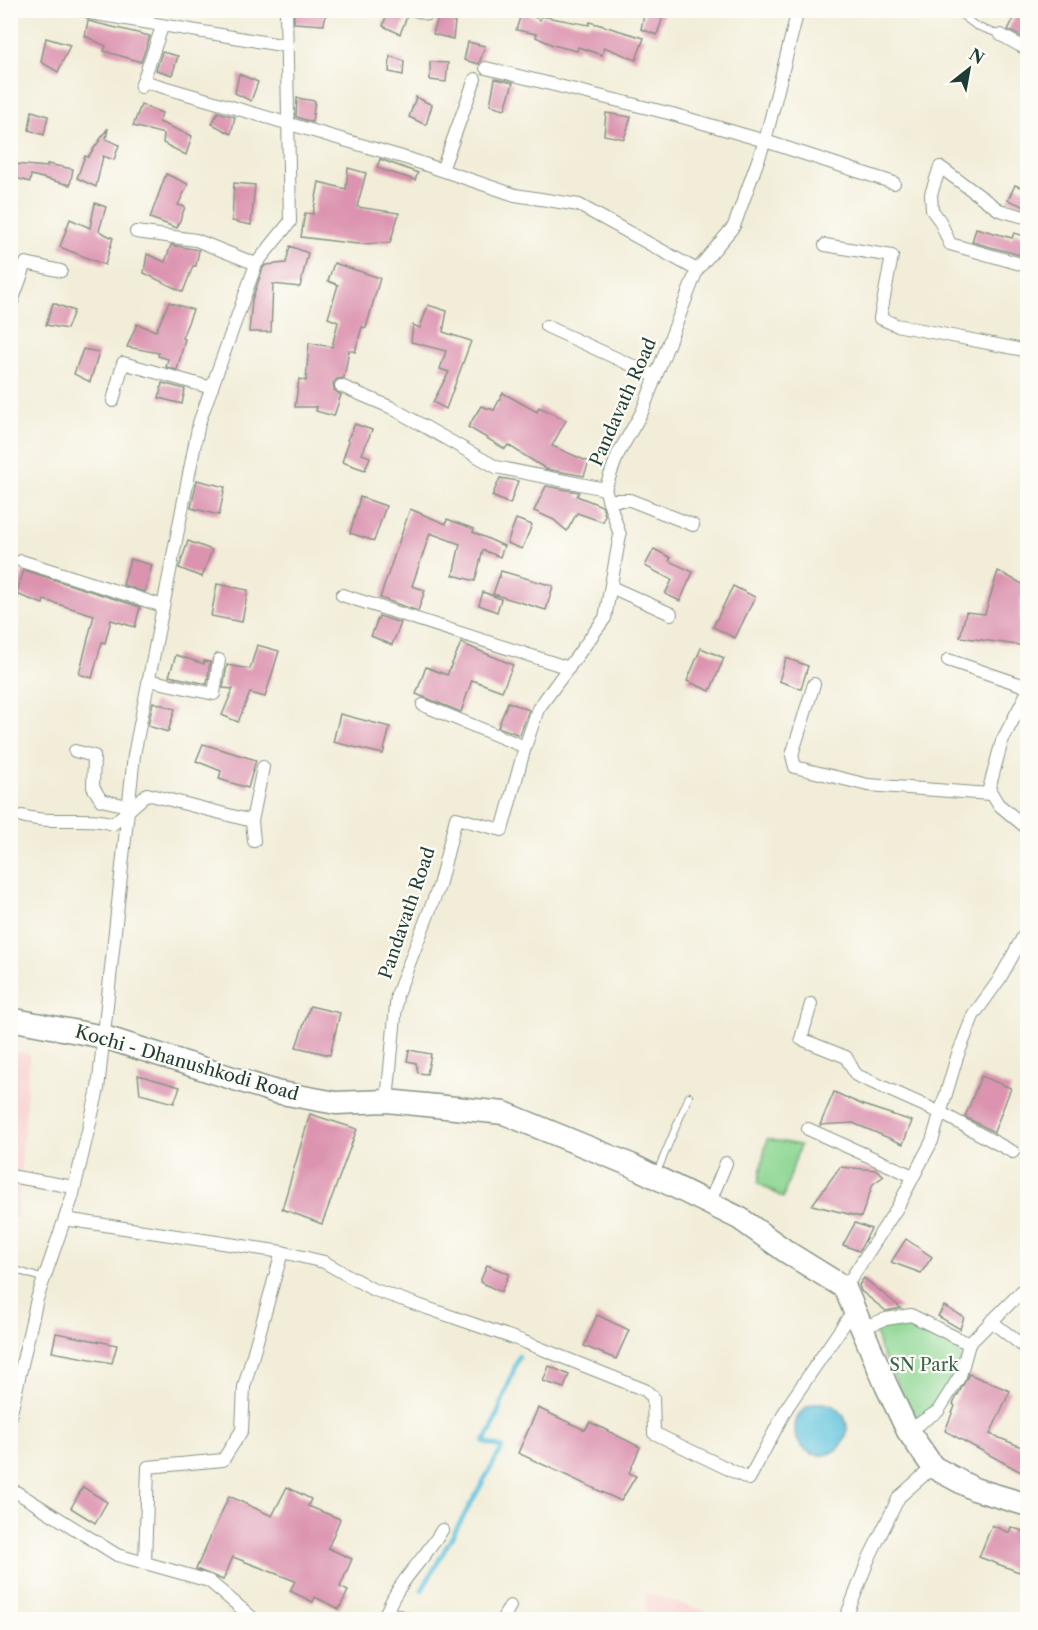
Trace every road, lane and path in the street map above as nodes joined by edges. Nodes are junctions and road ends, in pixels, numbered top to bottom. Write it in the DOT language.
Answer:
graph roads {
  1 [pos="91,10"];
  2 [pos="286,10"];
  3 [pos="798,10"];
  4 [pos="955,10"];
  5 [pos="162,27"];
  6 [pos="1001,35"];
  7 [pos="286,46"];
  8 [pos="1028,50"];
  9 [pos="486,68"];
  10 [pos="475,80"];
  11 [pos="289,125"];
  12 [pos="765,141"];
  13 [pos="442,170"];
  14 [pos="894,183"];
  15 [pos="1028,218"];
  16 [pos="136,232"];
  17 [pos="825,245"];
  18 [pos="256,264"];
  19 [pos="1028,266"];
  20 [pos="698,270"];
  21 [pos="61,271"];
  22 [pos="10,307"];
  23 [pos="546,326"];
  24 [pos="1028,351"];
  25 [pos="655,376"];
  26 [pos="341,386"];
  27 [pos="212,388"];
  28 [pos="113,401"];
  29 [pos="607,494"];
  30 [pos="693,525"];
  31 [pos="21,561"];
  32 [pos="611,587"];
  33 [pos="342,594"];
  34 [pos="163,606"];
  35 [pos="671,614"];
  36 [pos="219,660"];
  37 [pos="948,660"];
  38 [pos="569,668"];
  39 [pos="148,680"];
  40 [pos="814,684"];
  41 [pos="1028,689"];
  42 [pos="423,705"];
  43 [pos="525,747"];
  44 [pos="75,751"];
  45 [pos="263,767"];
  46 [pos="990,794"];
  47 [pos="127,809"];
  48 [pos="22,816"];
  49 [pos="252,820"];
  50 [pos="1028,829"];
  51 [pos="254,841"];
  52 [pos="1027,932"];
  53 [pos="810,1004"];
  54 [pos="10,1019"];
  55 [pos="104,1037"];
  56 [pos="689,1096"];
  57 [pos="387,1101"];
  58 [pos="941,1113"];
  59 [pos="808,1129"];
  60 [pos="1013,1152"];
  61 [pos="726,1163"];
  62 [pos="10,1176"];
  63 [pos="913,1176"];
  64 [pos="654,1178"];
  65 [pos="74,1187"];
  66 [pos="709,1204"];
  67 [pos="64,1220"];
  68 [pos="282,1252"];
  69 [pos="10,1268"];
  70 [pos="44,1279"];
  71 [pos="1028,1286"];
  72 [pos="845,1288"];
  73 [pos="857,1319"];
  74 [pos="991,1322"];
  75 [pos="969,1344"];
  76 [pos="1028,1350"];
  77 [pos="10,1417"];
  78 [pos="908,1431"];
  79 [pos="933,1467"];
  80 [pos="10,1488"];
  81 [pos="1028,1504"];
  82 [pos="442,1530"];
  83 [pos="145,1563"];
  84 [pos="510,1606"];
  85 [pos="385,1616"];
  86 [pos="255,1620"];
  87 [pos="412,1620"];
  88 [pos="502,1620"];
  89 [pos="845,1620"];
  1 -- 5 [label="street"];
  2 -- 7 [label="street"];
  3 -- 12 [label="street, Pandavath Road"];
  4 -- 6 [label="lane"];
  5 -- 7 [label="street"];
  5 -- 11 [label="street"];
  6 -- 8 [label="street"];
  7 -- 11 [label="street"];
  9 -- 12 [label="street"];
  10 -- 13 [label="street"];
  11 -- 13 [label="street"];
  11 -- 18 [label="street"];
  12 -- 14 [label="street"];
  12 -- 20 [label="street, Pandavath Road"];
  13 -- 20 [label="street"];
  15 -- 19 [label="street"];
  16 -- 18 [label="street"];
  17 -- 24 [label="street"];
  18 -- 27 [label="street"];
  20 -- 25 [label="street, Pandavath Road"];
  21 -- 22 [label="street"];
  23 -- 25 [label="street"];
  25 -- 29 [label="street, Pandavath Road"];
  26 -- 29 [label="street"];
  27 -- 28 [label="street"];
  27 -- 34 [label="street"];
  29 -- 30 [label="street"];
  29 -- 32 [label="street, Pandavath Road"];
  31 -- 34 [label="street"];
  32 -- 35 [label="street"];
  32 -- 38 [label="street, Pandavath Road"];
  33 -- 38 [label="street"];
  34 -- 39 [label="street"];
  36 -- 39 [label="street"];
  37 -- 41 [label="street"];
  38 -- 43 [label="street, Pandavath Road"];
  39 -- 47 [label="street"];
  40 -- 46 [label="street"];
  41 -- 46 [label="street"];
  42 -- 43 [label="street"];
  43 -- 57 [label="street, Pandavath Road"];
  44 -- 47 [label="street"];
  45 -- 49 [label="street"];
  46 -- 50 [label="street"];
  47 -- 48 [label="street"];
  47 -- 49 [label="street"];
  47 -- 55 [label="street"];
  49 -- 51 [label="street"];
  52 -- 58 [label="street"];
  53 -- 58 [label="street"];
  54 -- 55 [label="highway, Kochi - Dhanushkodi Road"];
  55 -- 57 [label="highway, Kochi - Dhanushkodi Road"];
  55 -- 65 [label="street"];
  56 -- 64 [label="lane"];
  57 -- 64 [label="highway, Kochi - Dhanushkodi Road"];
  58 -- 60 [label="street"];
  58 -- 63 [label="street"];
  59 -- 63 [label="street"];
  61 -- 66 [label="street"];
  62 -- 65 [label="street"];
  63 -- 72 [label="street"];
  64 -- 66 [label="highway, Kochi - Dhanushkodi Road"];
  65 -- 67 [label="street"];
  66 -- 72 [label="highway, Kochi - Dhanushkodi Road"];
  67 -- 68 [label="street"];
  67 -- 70 [label="street"];
  68 -- 73 [label="street"];
  68 -- 83 [label="street"];
  69 -- 70 [label="lane"];
  70 -- 77 [label="street"];
  71 -- 74 [label="street"];
  72 -- 73 [label="highway"];
  73 -- 75 [label="street"];
  73 -- 78 [label="highway"];
  74 -- 75 [label="street"];
  74 -- 76 [label="street"];
  75 -- 78 [label="street"];
  78 -- 79 [label="highway"];
  79 -- 81 [label="highway"];
  79 -- 89 [label="street"];
  80 -- 83 [label="street"];
  82 -- 85 [label="street"];
  83 -- 86 [label="street"];
  84 -- 88 [label="street"];
  85 -- 87 [label="street"];
}
